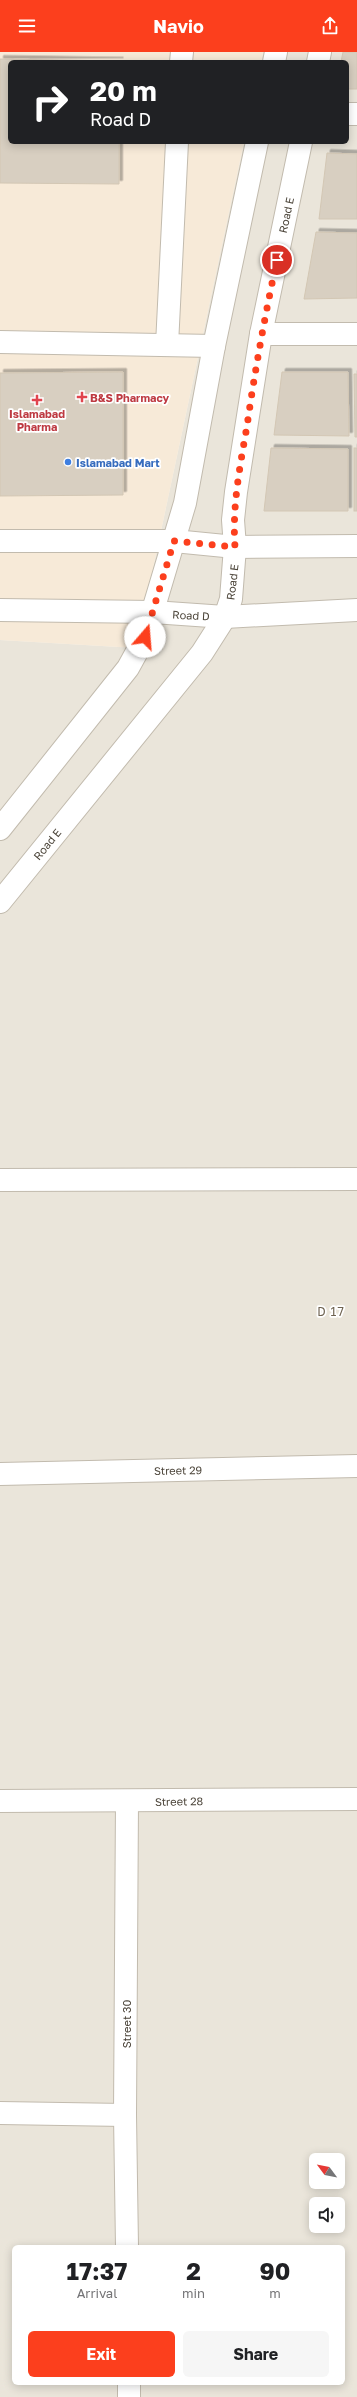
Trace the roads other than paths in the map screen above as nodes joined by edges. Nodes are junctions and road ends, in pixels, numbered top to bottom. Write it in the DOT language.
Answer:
graph roads {
  1 [pos="177,144"];
  2 [pos="257,144"];
  3 [pos="301,144"];
  4 [pos="261,334"];
  5 [pos="357,334"];
  6 [pos="0,342"];
  7 [pos="168,345"];
  8 [pos="214,346"];
  9 [pos="0,541"];
  10 [pos="174,541"];
  11 [pos="357,546"];
  12 [pos="235,547"];
  13 [pos="0,610"];
  14 [pos="357,610"];
  15 [pos="153,612"];
  16 [pos="225,617"];
  17 [pos="0,829"];
  18 [pos="0,902"];
  19 [pos="357,1179"];
  20 [pos="0,1180"];
  21 [pos="357,1466"];
  22 [pos="0,1474"];
  23 [pos="357,1799"];
  24 [pos="0,1801"];
  25 [pos="127,1802"];
  26 [pos="0,2113"];
  27 [pos="125,2115"];
  28 [pos="127,2245"];
  29 [pos="129,2385"];
  30 [pos="129,2397"];
  1 -- 7 [label="street"];
  2 -- 8 [label="street"];
  3 -- 4 [label="street, Road E"];
  4 -- 5 [label="street"];
  4 -- 12 [label="street, Road E"];
  6 -- 7 [label="street"];
  7 -- 8 [label="street"];
  8 -- 10 [label="street"];
  9 -- 10 [label="street"];
  10 -- 12 [label="street"];
  10 -- 15 [label="street"];
  11 -- 12 [label="street"];
  12 -- 16 [label="street, Road E"];
  13 -- 15 [label="street, Road D"];
  14 -- 16 [label="street, Road D"];
  15 -- 16 [label="street, Road D"];
  15 -- 17 [label="street"];
  16 -- 18 [label="street, Road E"];
  19 -- 20 [label="street"];
  21 -- 22 [label="street, Street 29"];
  23 -- 25 [label="street, Street 28"];
  24 -- 25 [label="street, Street 28"];
  25 -- 27 [label="street, Street 30"];
  26 -- 27 [label="street"];
  27 -- 28 [label="street, Street 30"];
  29 -- 30 [label="street"];
}
